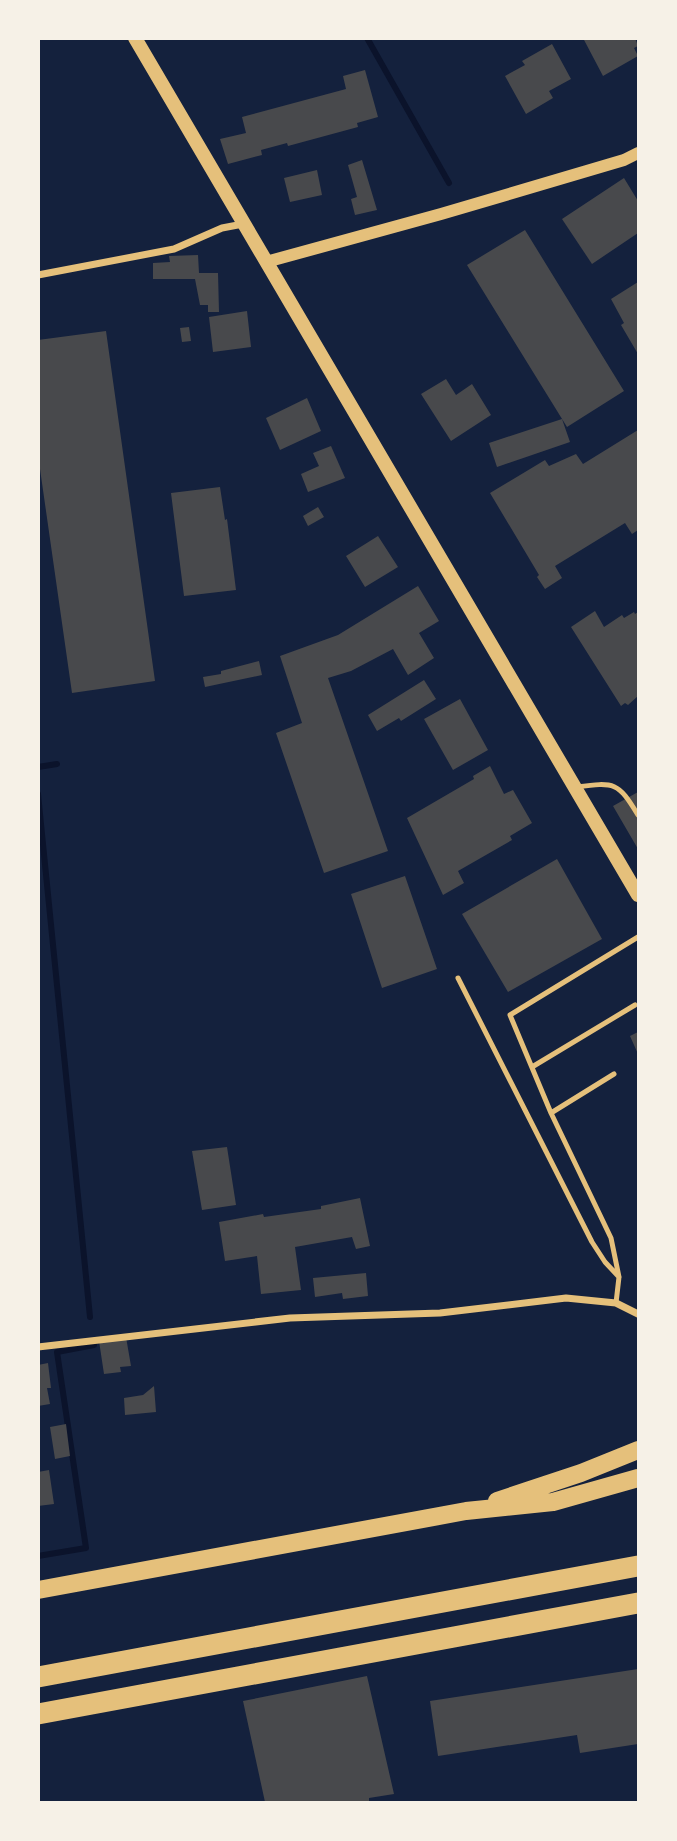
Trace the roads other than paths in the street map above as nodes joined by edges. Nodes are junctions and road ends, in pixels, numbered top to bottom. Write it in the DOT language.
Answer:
graph roads {
  1 [pos="135,38"];
  2 [pos="639,153"];
  3 [pos="244,224"];
  4 [pos="266,262"];
  5 [pos="38,275"];
  6 [pos="576,787"];
  7 [pos="639,815"];
  8 [pos="639,895"];
  9 [pos="639,937"];
  10 [pos="458,978"];
  11 [pos="635,1005"];
  12 [pos="532,1067"];
  13 [pos="614,1074"];
  14 [pos="551,1113"];
  15 [pos="619,1277"];
  16 [pos="616,1303"];
  17 [pos="638,1314"];
  18 [pos="38,1347"];
  19 [pos="639,1450"];
  20 [pos="639,1478"];
  21 [pos="466,1511"];
  22 [pos="639,1566"];
  23 [pos="38,1590"];
  24 [pos="639,1603"];
  25 [pos="38,1677"];
  26 [pos="38,1714"];
  1 -- 3 [label="main road"];
  2 -- 4 [label="street"];
  3 -- 4 [label="main road"];
  3 -- 5 [label="street"];
  4 -- 6 [label="main road"];
  6 -- 7 [label="lane"];
  6 -- 8 [label="main road"];
  9 -- 12 [label="lane"];
  10 -- 15 [label="lane"];
  11 -- 12 [label="lane"];
  12 -- 14 [label="lane"];
  13 -- 14 [label="lane"];
  14 -- 15 [label="lane"];
  15 -- 16 [label="lane"];
  16 -- 17 [label="street"];
  16 -- 18 [label="street"];
  19 -- 21 [label="main road"];
  20 -- 21 [label="main road"];
  21 -- 23 [label="main road"];
  22 -- 25 [label="highway"];
  24 -- 26 [label="highway"];
}
